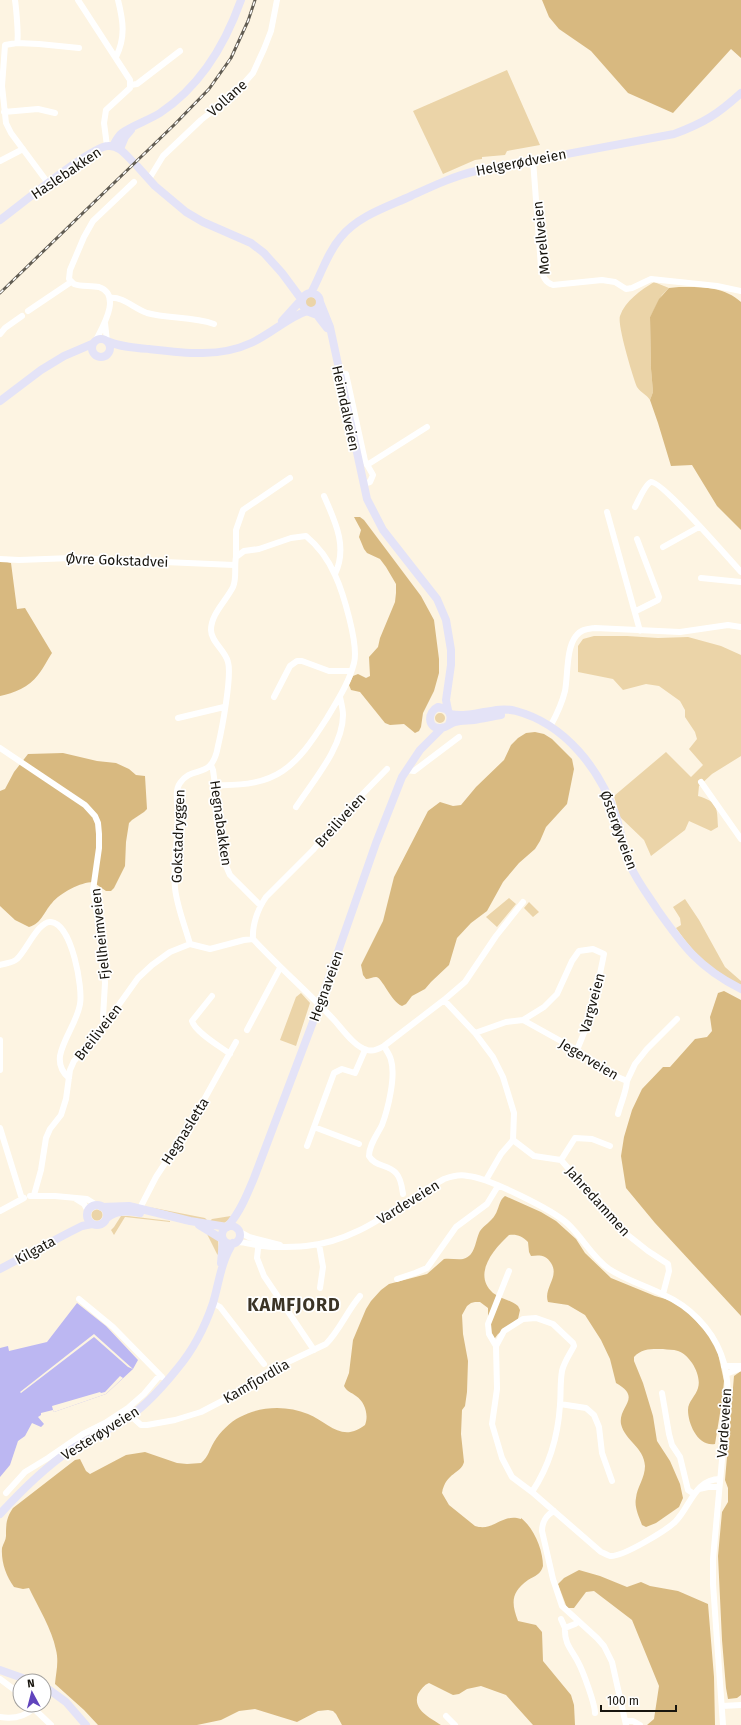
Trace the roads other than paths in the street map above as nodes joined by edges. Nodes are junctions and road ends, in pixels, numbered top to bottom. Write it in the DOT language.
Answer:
graph roads {
  1 [pos="15,0"];
  2 [pos="78,0"];
  3 [pos="118,0"];
  4 [pos="241,0"];
  5 [pos="277,0"];
  6 [pos="17,43"];
  7 [pos="79,48"];
  8 [pos="180,51"];
  9 [pos="116,57"];
  10 [pos="131,85"];
  11 [pos="741,93"];
  12 [pos="4,112"];
  13 [pos="55,113"];
  14 [pos="113,147"];
  15 [pos="23,149"];
  16 [pos="533,160"];
  17 [pos="0,161"];
  18 [pos="149,179"];
  19 [pos="134,182"];
  20 [pos="48,183"];
  21 [pos="0,220"];
  22 [pos="323,268"];
  23 [pos="71,282"];
  24 [pos="741,290"];
  25 [pos="305,297"];
  26 [pos="110,298"];
  27 [pos="319,300"];
  28 [pos="28,311"];
  29 [pos="308,311"];
  30 [pos="22,316"];
  31 [pos="105,323"];
  32 [pos="214,324"];
  33 [pos="330,332"];
  34 [pos="269,333"];
  35 [pos="0,334"];
  36 [pos="107,341"];
  37 [pos="94,342"];
  38 [pos="142,348"];
  39 [pos="94,355"];
  40 [pos="107,355"];
  41 [pos="41,370"];
  42 [pos="346,374"];
  43 [pos="0,401"];
  44 [pos="427,427"];
  45 [pos="367,465"];
  46 [pos="290,478"];
  47 [pos="363,484"];
  48 [pos="324,496"];
  49 [pos="635,508"];
  50 [pos="607,512"];
  51 [pos="699,527"];
  52 [pos="637,539"];
  53 [pos="663,547"];
  54 [pos="236,557"];
  55 [pos="0,559"];
  56 [pos="234,565"];
  57 [pos="741,572"];
  58 [pos="335,574"];
  59 [pos="701,578"];
  60 [pos="741,582"];
  61 [pos="431,594"];
  62 [pos="636,611"];
  63 [pos="741,627"];
  64 [pos="640,630"];
  65 [pos="351,671"];
  66 [pos="274,697"];
  67 [pos="340,697"];
  68 [pos="224,707"];
  69 [pos="436,708"];
  70 [pos="449,712"];
  71 [pos="523,714"];
  72 [pos="178,718"];
  73 [pos="432,724"];
  74 [pos="551,725"];
  75 [pos="446,726"];
  76 [pos="459,737"];
  77 [pos="426,744"];
  78 [pos="0,748"];
  79 [pos="211,765"];
  80 [pos="387,769"];
  81 [pos="406,770"];
  82 [pos="701,782"];
  83 [pos="215,785"];
  84 [pos="296,807"];
  85 [pos="741,838"];
  86 [pos="523,902"];
  87 [pos="260,905"];
  88 [pos="253,939"];
  89 [pos="190,944"];
  90 [pos="0,965"];
  91 [pos="280,968"];
  92 [pos="741,989"];
  93 [pos="212,996"];
  94 [pos="444,1000"];
  95 [pos="319,1006"];
  96 [pos="677,1019"];
  97 [pos="523,1020"];
  98 [pos="105,1025"];
  99 [pos="247,1030"];
  100 [pos="474,1032"];
  101 [pos="0,1040"];
  102 [pos="236,1042"];
  103 [pos="384,1046"];
  104 [pos="366,1050"];
  105 [pos="577,1050"];
  106 [pos="230,1054"];
  107 [pos="0,1070"];
  108 [pos="68,1078"];
  109 [pos="628,1081"];
  110 [pos="618,1114"];
  111 [pos="314,1127"];
  112 [pos="0,1128"];
  113 [pos="513,1140"];
  114 [pos="358,1144"];
  115 [pos="306,1146"];
  116 [pos="610,1146"];
  117 [pos="561,1160"];
  118 [pos="486,1180"];
  119 [pos="498,1186"];
  120 [pos="403,1194"];
  121 [pos="28,1197"];
  122 [pos="73,1197"];
  123 [pos="244,1201"];
  124 [pos="100,1206"];
  125 [pos="140,1208"];
  126 [pos="0,1211"];
  127 [pos="165,1215"];
  128 [pos="89,1217"];
  129 [pos="107,1218"];
  130 [pos="190,1221"];
  131 [pos="227,1227"];
  132 [pos="238,1230"];
  133 [pos="223,1239"];
  134 [pos="259,1242"];
  135 [pos="235,1243"];
  136 [pos="319,1244"];
  137 [pos="0,1269"];
  138 [pos="509,1271"];
  139 [pos="220,1276"];
  140 [pos="397,1279"];
  141 [pos="320,1288"];
  142 [pos="663,1294"];
  143 [pos="360,1296"];
  144 [pos="79,1299"];
  145 [pos="213,1303"];
  146 [pos="496,1346"];
  147 [pos="314,1350"];
  148 [pos="264,1364"];
  149 [pos="724,1366"];
  150 [pos="741,1367"];
  151 [pos="726,1374"];
  152 [pos="160,1375"];
  153 [pos="167,1382"];
  154 [pos="662,1393"];
  155 [pos="560,1404"];
  156 [pos="131,1416"];
  157 [pos="720,1479"];
  158 [pos="612,1481"];
  159 [pos="719,1487"];
  160 [pos="532,1492"];
  161 [pos="696,1492"];
  162 [pos="6,1493"];
  163 [pos="554,1511"];
  164 [pos="0,1514"];
  165 [pos="561,1619"];
  166 [pos="578,1622"];
  167 [pos="565,1628"];
  168 [pos="0,1670"];
  169 [pos="12,1674"];
  170 [pos="0,1679"];
  171 [pos="12,1688"];
  172 [pos="52,1692"];
  173 [pos="741,1705"];
  174 [pos="722,1706"];
  175 [pos="28,1713"];
  176 [pos="38,1713"];
  177 [pos="595,1713"];
  178 [pos="446,1716"];
  179 [pos="0,1718"];
  180 [pos="626,1723"];
  181 [pos="51,1725"];
  182 [pos="86,1725"];
  183 [pos="455,1725"];
  184 [pos="640,1725"];
  185 [pos="723,1725"];
  1 -- 6 [label="street"];
  2 -- 9 [label="street"];
  3 -- 9 [label="street"];
  4 -- 14 [label="main road"];
  5 -- 18 [label="street, Vollane"];
  6 -- 7 [label="street"];
  6 -- 12 [label="street"];
  8 -- 10 [label="street"];
  9 -- 10 [label="street"];
  10 -- 14 [label="street"];
  11 -- 16 [label="main road, Helgerødveien"];
  12 -- 13 [label="street"];
  12 -- 15 [label="street"];
  14 -- 18 [label="main road, Haslebakken"];
  14 -- 20 [label="main road, Haslebakken"];
  15 -- 17 [label="street"];
  15 -- 20 [label="street"];
  16 -- 22 [label="main road, Helgerødveien"];
  16 -- 24 [label="street, Morellveien"];
  18 -- 25 [label="main road, Haslebakken"];
  19 -- 23 [label="street"];
  20 -- 21 [label="main road, Haslebakken"];
  22 -- 25 [label="main road, Helgerødveien"];
  22 -- 27 [label="main road, Helgerødveien"];
  23 -- 26 [label="street"];
  23 -- 28 [label="street"];
  25 -- 27 [label="main road"];
  25 -- 29 [label="main road"];
  25 -- 34 [label="main road, Helgerødveien"];
  26 -- 31 [label="street"];
  26 -- 32 [label="street"];
  27 -- 29 [label="main road"];
  27 -- 33 [label="main road, Heimdalveien"];
  29 -- 33 [label="main road, Heimdalveien"];
  29 -- 34 [label="main road"];
  30 -- 35 [label="street"];
  31 -- 36 [label="street"];
  31 -- 37 [label="street"];
  33 -- 47 [label="main road, Heimdalveien"];
  34 -- 38 [label="main road"];
  36 -- 37 [label="main road"];
  36 -- 38 [label="main road"];
  36 -- 40 [label="main road"];
  37 -- 39 [label="main road"];
  37 -- 41 [label="main road"];
  38 -- 40 [label="main road"];
  39 -- 40 [label="main road"];
  39 -- 41 [label="main road"];
  41 -- 43 [label="main road"];
  42 -- 45 [label="street, Heimdalveien"];
  44 -- 45 [label="street, Heimdalveien"];
  45 -- 47 [label="street, Heimdalveien"];
  46 -- 54 [label="street"];
  47 -- 61 [label="main road, Heimdalveien"];
  48 -- 58 [label="street"];
  49 -- 51 [label="street"];
  50 -- 62 [label="street"];
  51 -- 53 [label="street"];
  51 -- 57 [label="street"];
  52 -- 62 [label="street"];
  54 -- 56 [label="street"];
  54 -- 58 [label="street"];
  55 -- 56 [label="street, Øvre Gokstadvei"];
  56 -- 68 [label="street"];
  58 -- 65 [label="street"];
  59 -- 60 [label="street"];
  61 -- 69 [label="main road, Heimdalveien"];
  61 -- 70 [label="main road, Heimdalveien"];
  62 -- 64 [label="street"];
  63 -- 64 [label="street"];
  64 -- 74 [label="street"];
  65 -- 66 [label="street"];
  65 -- 67 [label="street"];
  67 -- 83 [label="street"];
  67 -- 84 [label="street"];
  68 -- 72 [label="street"];
  68 -- 79 [label="street"];
  69 -- 70 [label="main road"];
  69 -- 73 [label="main road"];
  70 -- 71 [label="main road, Østerøyveien"];
  70 -- 75 [label="main road"];
  71 -- 74 [label="main road, Østerøyveien"];
  71 -- 75 [label="main road, Østerøyveien"];
  73 -- 75 [label="main road"];
  73 -- 77 [label="main road, Hegnaveien"];
  74 -- 92 [label="main road, Østerøyveien"];
  75 -- 77 [label="main road, Hegnaveien"];
  76 -- 81 [label="street"];
  77 -- 81 [label="main road, Hegnaveien"];
  78 -- 98 [label="street, Fjellheimveien"];
  79 -- 83 [label="street, Hegnabakken"];
  79 -- 89 [label="street, Gokstadryggen"];
  80 -- 87 [label="street, Breiliveien"];
  81 -- 95 [label="main road, Hegnaveien"];
  82 -- 85 [label="street"];
  83 -- 87 [label="street, Hegnabakken"];
  86 -- 94 [label="street"];
  87 -- 88 [label="street"];
  88 -- 89 [label="street"];
  88 -- 91 [label="street"];
  89 -- 98 [label="street, Breiliveien"];
  90 -- 108 [label="street"];
  91 -- 95 [label="street"];
  91 -- 99 [label="street"];
  93 -- 106 [label="street"];
  94 -- 100 [label="street"];
  94 -- 103 [label="street"];
  95 -- 104 [label="street"];
  95 -- 123 [label="main road, Hegnaveien"];
  96 -- 109 [label="street, Jegerveien"];
  97 -- 100 [label="street"];
  97 -- 105 [label="street, Jegerveien"];
  97 -- 105 [label="street, Vargveien"];
  98 -- 108 [label="street, Breiliveien"];
  100 -- 113 [label="street"];
  101 -- 107 [label="street"];
  102 -- 106 [label="street, Hegnasletta"];
  103 -- 104 [label="street"];
  103 -- 120 [label="street"];
  104 -- 111 [label="street"];
  105 -- 109 [label="street, Jegerveien"];
  106 -- 125 [label="street, Hegnasletta"];
  108 -- 121 [label="street, Breiliveien"];
  109 -- 110 [label="street"];
  111 -- 114 [label="street"];
  111 -- 115 [label="street"];
  112 -- 121 [label="street"];
  113 -- 117 [label="street, Jahredammen"];
  113 -- 118 [label="street"];
  116 -- 117 [label="street, Jahredammen"];
  117 -- 142 [label="street, Jahredammen"];
  118 -- 119 [label="street, Vardeveien"];
  118 -- 136 [label="street, Vardeveien"];
  119 -- 140 [label="street"];
  119 -- 142 [label="street, Vardeveien"];
  121 -- 122 [label="street"];
  121 -- 126 [label="street"];
  122 -- 124 [label="street"];
  122 -- 128 [label="street"];
  123 -- 131 [label="main road, Hegnaveien"];
  123 -- 132 [label="main road, Hegnaveien"];
  124 -- 125 [label="main road"];
  124 -- 128 [label="main road"];
  124 -- 129 [label="main road"];
  125 -- 127 [label="main road"];
  127 -- 129 [label="main road"];
  127 -- 130 [label="main road"];
  128 -- 129 [label="main road"];
  128 -- 137 [label="main road, Kilgata"];
  130 -- 131 [label="main road"];
  130 -- 133 [label="main road"];
  131 -- 132 [label="main road"];
  131 -- 133 [label="main road"];
  132 -- 134 [label="street, Vardeveien"];
  132 -- 135 [label="main road"];
  133 -- 135 [label="main road"];
  133 -- 139 [label="main road, Vesterøyveien"];
  134 -- 135 [label="street, Vardeveien"];
  134 -- 136 [label="street, Vardeveien"];
  134 -- 147 [label="street"];
  135 -- 139 [label="main road, Vesterøyveien"];
  136 -- 141 [label="street"];
  138 -- 146 [label="street"];
  139 -- 145 [label="main road, Vesterøyveien"];
  142 -- 149 [label="street, Vardeveien"];
  143 -- 147 [label="street, Kamfjordlia"];
  144 -- 152 [label="street"];
  145 -- 148 [label="street"];
  145 -- 153 [label="main road, Vesterøyveien"];
  146 -- 155 [label="street"];
  146 -- 160 [label="street"];
  147 -- 156 [label="street, Kamfjordlia"];
  149 -- 150 [label="street"];
  149 -- 151 [label="street, Vardeveien"];
  150 -- 151 [label="street"];
  151 -- 157 [label="street, Vardeveien"];
  152 -- 153 [label="street"];
  152 -- 162 [label="street"];
  153 -- 156 [label="main road, Vesterøyveien"];
  154 -- 161 [label="street"];
  155 -- 158 [label="street"];
  155 -- 160 [label="street"];
  156 -- 164 [label="main road, Vesterøyveien"];
  157 -- 159 [label="street, Vardeveien"];
  157 -- 161 [label="street"];
  159 -- 161 [label="street"];
  159 -- 174 [label="street, Vardeveien"];
  160 -- 163 [label="street"];
  161 -- 163 [label="street"];
  163 -- 166 [label="street"];
  165 -- 167 [label="street"];
  166 -- 167 [label="street"];
  166 -- 180 [label="street"];
  167 -- 177 [label="street"];
  168 -- 169 [label="main road"];
  170 -- 171 [label="street"];
  172 -- 182 [label="main road"];
  173 -- 174 [label="street"];
  174 -- 185 [label="street, Vardeveien"];
  175 -- 179 [label="street"];
  176 -- 181 [label="street"];
  178 -- 183 [label="street"];
  180 -- 184 [label="street"];
}
